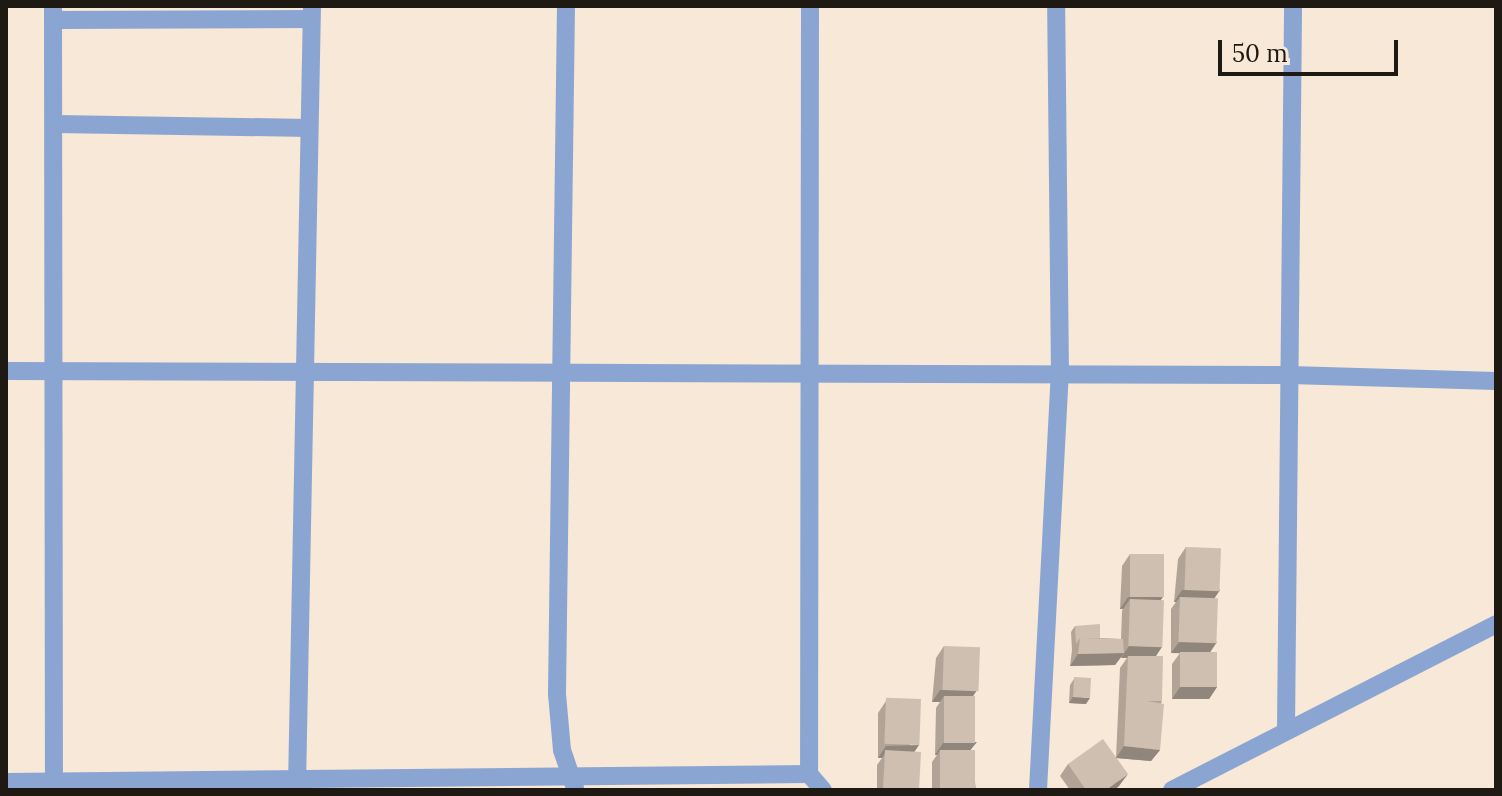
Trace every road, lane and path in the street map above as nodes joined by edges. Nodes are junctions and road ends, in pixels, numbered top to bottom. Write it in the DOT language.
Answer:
graph roads {
  1 [pos="566,6"];
  2 [pos="810,6"];
  3 [pos="1056,6"];
  4 [pos="1293,6"];
  5 [pos="53,13"];
  6 [pos="312,13"];
  7 [pos="56,124"];
  8 [pos="309,128"];
  9 [pos="306,369"];
  10 [pos="563,370"];
  11 [pos="6,371"];
  12 [pos="51,372"];
  13 [pos="813,372"];
  14 [pos="1060,374"];
  15 [pos="1290,375"];
  16 [pos="1496,381"];
  17 [pos="1496,624"];
  18 [pos="1286,728"];
  19 [pos="809,774"];
  20 [pos="6,782"];
  21 [pos="297,784"];
  22 [pos="573,785"];
  23 [pos="54,786"];
  24 [pos="823,790"];
  25 [pos="1038,790"];
  26 [pos="1172,790"];
  1 -- 10 [label="street"];
  2 -- 13 [label="street"];
  3 -- 14 [label="street"];
  4 -- 15 [label="street"];
  5 -- 6 [label="street"];
  5 -- 7 [label="street"];
  6 -- 8 [label="street"];
  7 -- 8 [label="street"];
  7 -- 12 [label="street"];
  8 -- 9 [label="street"];
  9 -- 10 [label="street"];
  9 -- 12 [label="street"];
  9 -- 21 [label="street"];
  10 -- 13 [label="street"];
  10 -- 22 [label="street"];
  11 -- 12 [label="street"];
  12 -- 23 [label="street"];
  13 -- 14 [label="street"];
  13 -- 19 [label="street"];
  14 -- 15 [label="street"];
  14 -- 25 [label="street"];
  15 -- 16 [label="street"];
  15 -- 18 [label="street"];
  17 -- 18 [label="street"];
  18 -- 26 [label="street"];
  19 -- 22 [label="street"];
  19 -- 24 [label="street"];
  20 -- 23 [label="street"];
  21 -- 22 [label="street"];
  21 -- 23 [label="street"];
}
